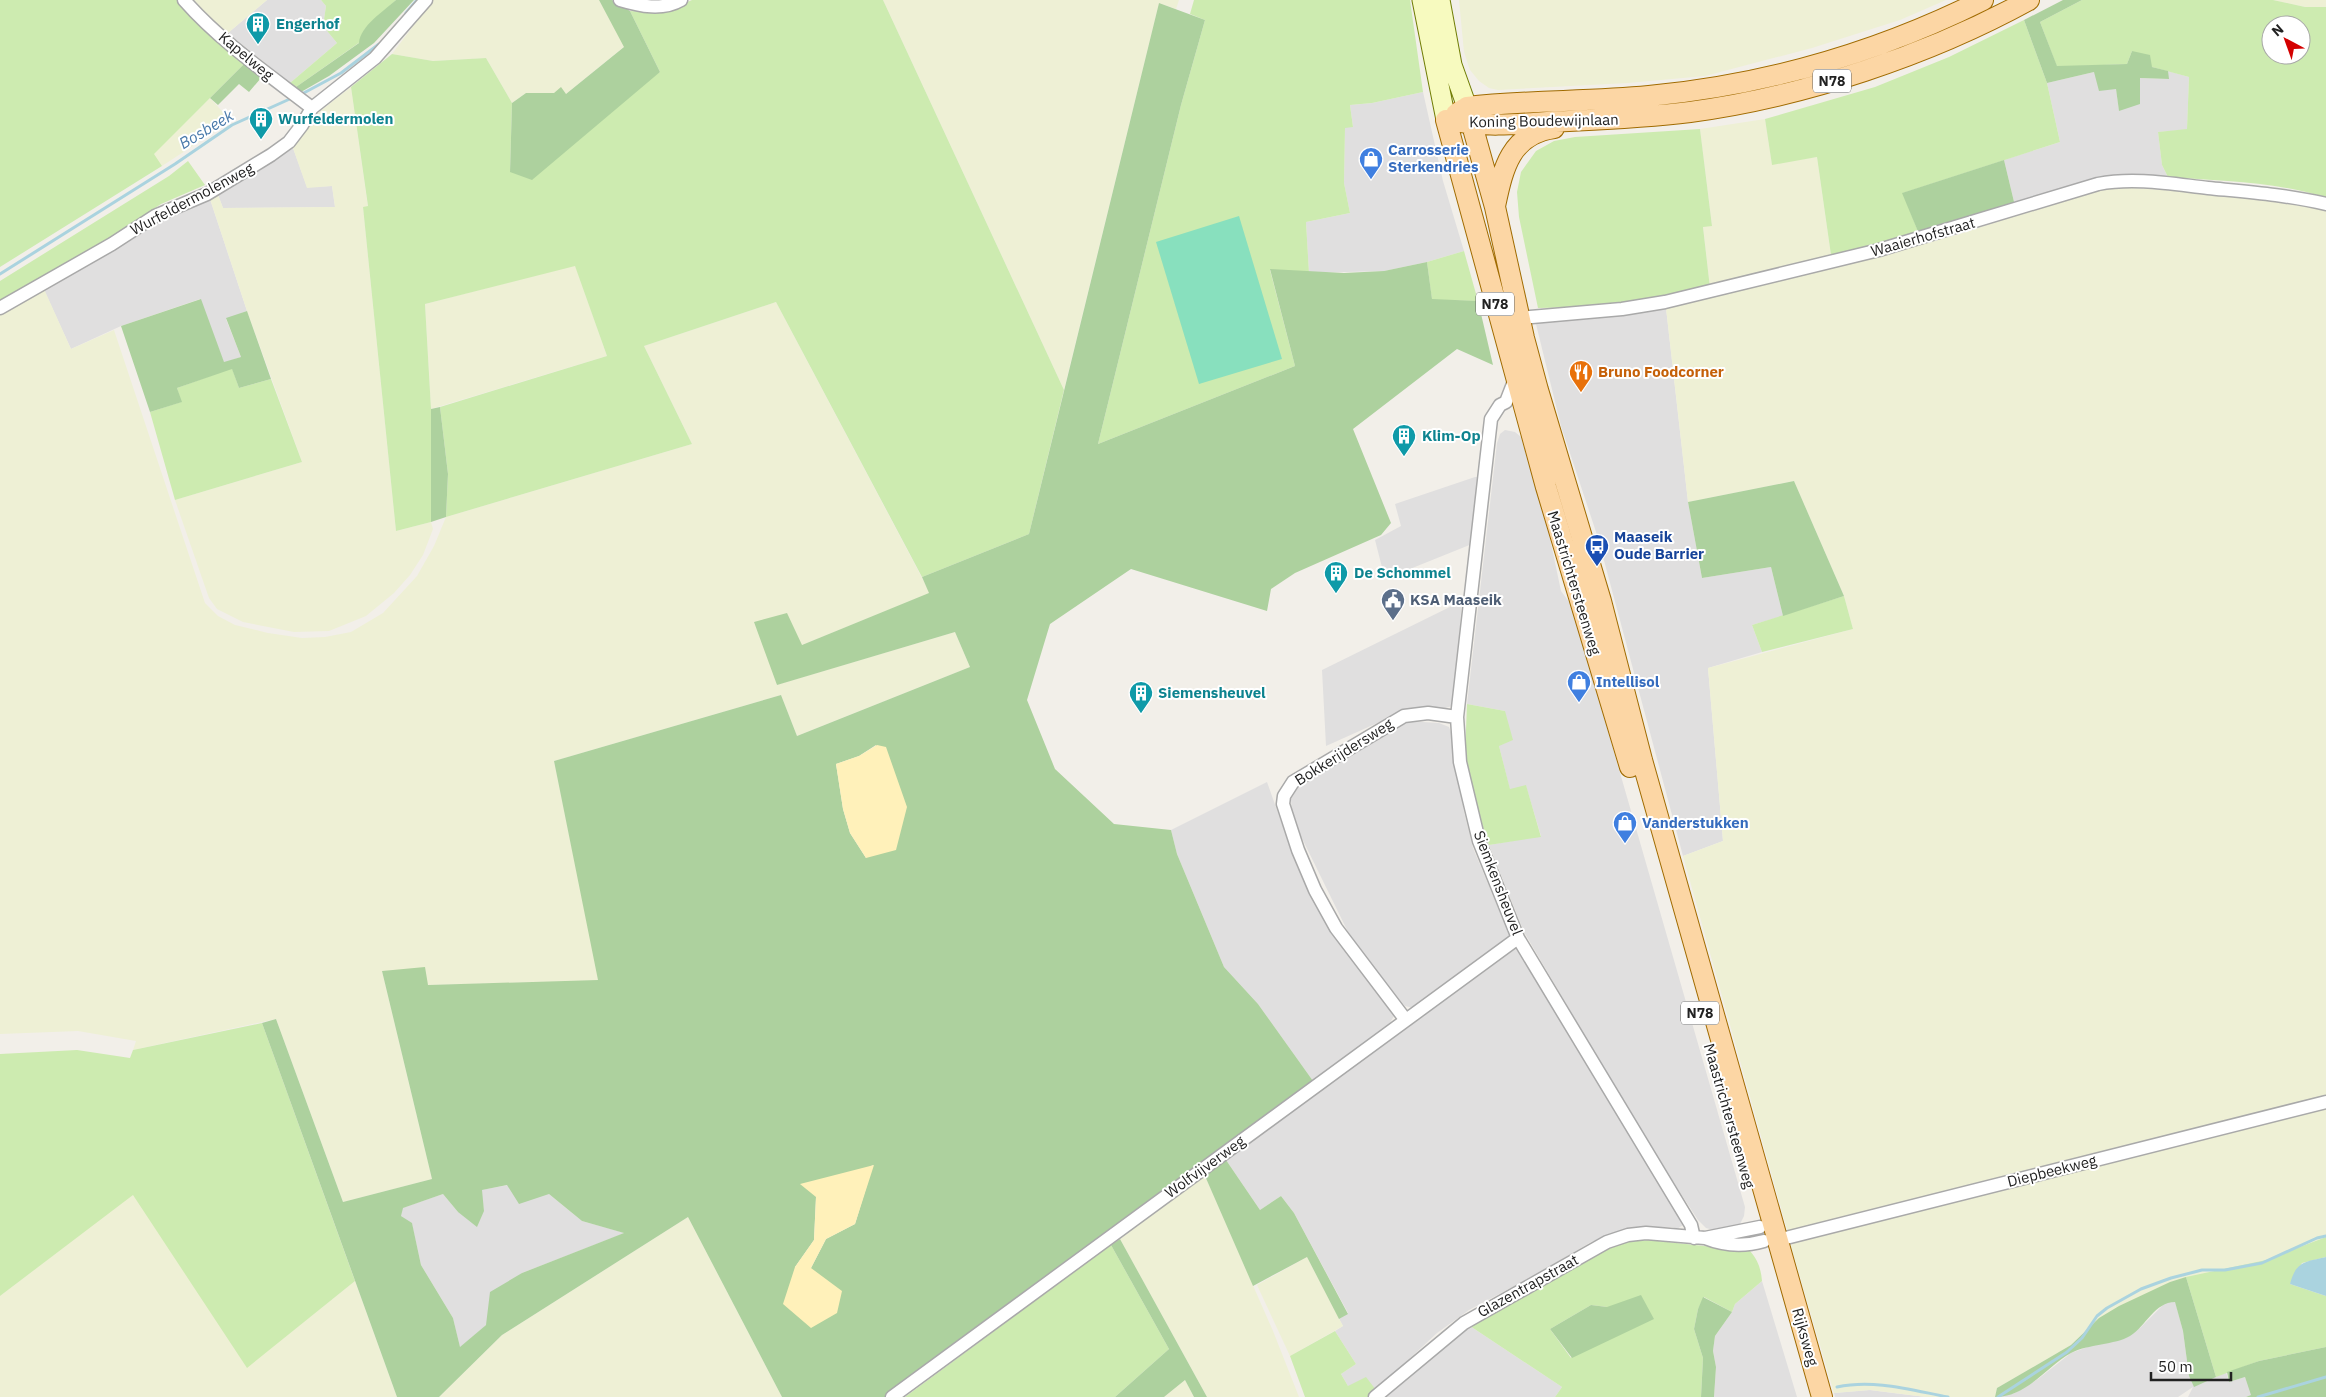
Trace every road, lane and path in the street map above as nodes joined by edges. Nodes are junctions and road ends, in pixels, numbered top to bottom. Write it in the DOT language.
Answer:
graph roads {
  1 [pos="184,0"];
  2 [pos="426,0"];
  3 [pos="620,0"];
  4 [pos="682,0"];
  5 [pos="1422,0"];
  6 [pos="1440,0"];
  7 [pos="1982,0"];
  8 [pos="2029,0"];
  9 [pos="312,108"];
  10 [pos="1470,116"];
  11 [pos="1623,119"];
  12 [pos="1446,120"];
  13 [pos="2326,204"];
  14 [pos="1495,208"];
  15 [pos="0,308"];
  16 [pos="1520,318"];
  17 [pos="1515,405"];
  18 [pos="1578,598"];
  19 [pos="1601,602"];
  20 [pos="1457,717"];
  21 [pos="1518,938"];
  22 [pos="1405,1020"];
  23 [pos="2326,1102"];
  24 [pos="1768,1236"];
  25 [pos="1700,1238"];
  26 [pos="1781,1276"];
  27 [pos="892,1397"];
  28 [pos="1374,1397"];
  29 [pos="1809,1397"];
  30 [pos="1822,1397"];
  1 -- 9 [label="street, Kapelweg"];
  2 -- 9 [label="street, Wurfeldermolenweg"];
  3 -- 4 [label="street"];
  5 -- 12 [label="main road, Maastrichtersteenweg"];
  6 -- 10 [label="main road, Maastrichtersteenweg"];
  7 -- 10 [label="main road, Koning Boudewijnlaan / N78"];
  8 -- 11 [label="main road, Koning Boudewijnlaan / N78"];
  9 -- 15 [label="street, Wurfeldermolenweg"];
  10 -- 11 [label="main road, Koning Boudewijnlaan / N78"];
  10 -- 12 [label="main road, Koning Boudewijnlaan / N78"];
  10 -- 14 [label="main road, Maastrichtersteenweg / N78"];
  11 -- 14 [label="main road"];
  12 -- 17 [label="main road, Maastrichtersteenweg / N78"];
  13 -- 16 [label="street, Waaierhofstraat"];
  14 -- 16 [label="main road, Maastrichtersteenweg / N78"];
  16 -- 19 [label="main road, Maastrichtersteenweg / N78"];
  17 -- 18 [label="main road, Maastrichtersteenweg / N78"];
  17 -- 20 [label="street, Siemkensheuvel"];
  18 -- 19 [label="main road"];
  18 -- 24 [label="main road, Maastrichtersteenweg / N78"];
  19 -- 24 [label="main road, Maastrichtersteenweg / N78"];
  20 -- 21 [label="street, Siemkensheuvel"];
  20 -- 22 [label="street, Bokkerijdersweg"];
  21 -- 22 [label="street, Wolfvijverweg"];
  21 -- 25 [label="street, Siemkensheuvel"];
  22 -- 27 [label="street, Wolfvijverweg"];
  23 -- 24 [label="street, Diepbeekweg"];
  24 -- 25 [label="street, Glazentrapstraat"];
  24 -- 26 [label="main road, Maastrichtersteenweg / N78"];
  25 -- 28 [label="street, Glazentrapstraat"];
  26 -- 29 [label="main road, Rijksweg / N78"];
  26 -- 30 [label="main road, Rijksweg / N78"];
}
